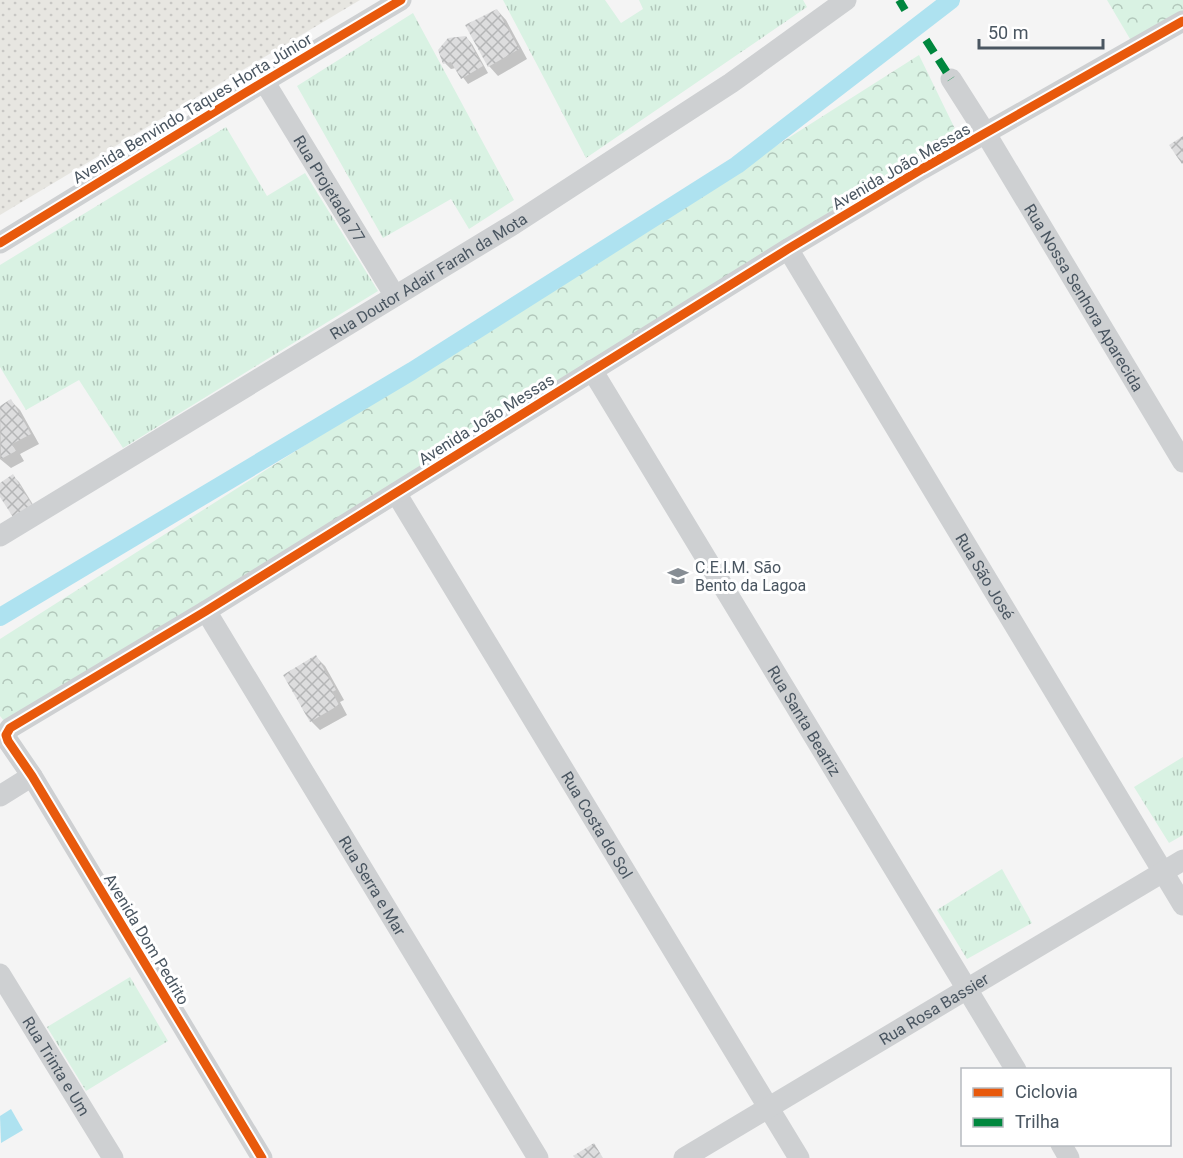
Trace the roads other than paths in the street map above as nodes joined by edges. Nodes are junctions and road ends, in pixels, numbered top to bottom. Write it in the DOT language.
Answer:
graph roads {
  1 [pos="401,0"];
  2 [pos="846,0"];
  3 [pos="1183,21"];
  4 [pos="951,79"];
  5 [pos="264,81"];
  6 [pos="986,134"];
  7 [pos="0,243"];
  8 [pos="788,249"];
  9 [pos="395,296"];
  10 [pos="592,370"];
  11 [pos="1183,462"];
  12 [pos="396,493"];
  13 [pos="0,536"];
  14 [pos="206,611"];
  15 [pos="6,735"];
  16 [pos="32,776"];
  17 [pos="0,796"];
  18 [pos="1183,860"];
  19 [pos="1163,871"];
  20 [pos="1183,905"];
  21 [pos="0,974"];
  22 [pos="967,988"];
  23 [pos="1015,1068"];
  24 [pos="768,1107"];
  25 [pos="113,1158"];
  26 [pos="262,1158"];
  27 [pos="538,1158"];
  28 [pos="684,1158"];
  29 [pos="799,1158"];
  1 -- 5 [label="street, Avenida Benvindo Taques Horta Júnior"];
  2 -- 9 [label="street, Rua Doutor Adair Farah da Mota"];
  3 -- 6 [label="street, Avenida João Messas"];
  4 -- 6 [label="street, Rua Nossa Senhora Aparecida"];
  5 -- 7 [label="street, Avenida Benvindo Taques Horta Júnior"];
  5 -- 9 [label="street, Rua Projetada 77"];
  6 -- 8 [label="street, Avenida João Messas"];
  6 -- 11 [label="street, Rua Nossa Senhora Aparecida"];
  8 -- 10 [label="street, Avenida João Messas"];
  8 -- 19 [label="street, Rua São José"];
  9 -- 13 [label="street, Rua Doutor Adair Farah da Mota"];
  10 -- 12 [label="street, Avenida João Messas"];
  10 -- 22 [label="street, Rua Santa Beatriz"];
  12 -- 14 [label="street, Avenida João Messas"];
  12 -- 24 [label="street, Rua Costa do Sol"];
  14 -- 15 [label="street, Avenida João Messas"];
  14 -- 27 [label="street, Rua Serra e Mar"];
  15 -- 16 [label="street, Avenida Dom Pedrito"];
  16 -- 17 [label="street"];
  16 -- 26 [label="street, Avenida Dom Pedrito"];
  18 -- 19 [label="street, Rua Rosa Bassier"];
  19 -- 20 [label="street, Rua São José"];
  19 -- 22 [label="street, Rua Rosa Bassier"];
  21 -- 25 [label="street, Rua Trinta e Um"];
  22 -- 23 [label="street, Rua Santa Beatriz"];
  22 -- 24 [label="street, Rua Rosa Bassier"];
  24 -- 28 [label="street, Rua Rosa Bassier"];
  24 -- 29 [label="street, Rua Costa do Sol"];
}
